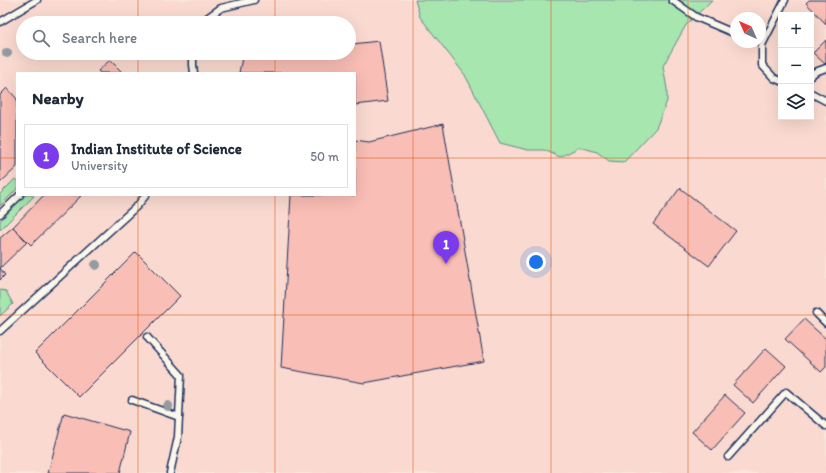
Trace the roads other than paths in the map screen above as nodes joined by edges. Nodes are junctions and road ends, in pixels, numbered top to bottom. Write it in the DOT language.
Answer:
graph roads {
  1 [pos="36,0"];
  2 [pos="254,0"];
  3 [pos="672,0"];
  4 [pos="784,0"];
  5 [pos="210,16"];
  6 [pos="0,22"];
  7 [pos="730,31"];
  8 [pos="766,37"];
  9 [pos="762,48"];
  10 [pos="193,60"];
  11 [pos="826,68"];
  12 [pos="194,72"];
  13 [pos="814,73"];
  14 [pos="778,80"];
  15 [pos="814,95"];
  16 [pos="826,101"];
  17 [pos="19,196"];
  18 [pos="145,196"];
  19 [pos="0,214"];
  20 [pos="816,313"];
  21 [pos="826,323"];
  22 [pos="0,331"];
  23 [pos="147,337"];
  24 [pos="132,400"];
  25 [pos="179,417"];
  26 [pos="826,426"];
  27 [pos="728,457"];
  28 [pos="170,473"];
  1 -- 6 [label="lane"];
  2 -- 5 [label="lane"];
  3 -- 7 [label="lane"];
  4 -- 8 [label="lane"];
  9 -- 14 [label="lane"];
  10 -- 12 [label="lane"];
  11 -- 13 [label="lane"];
  15 -- 16 [label="lane"];
  17 -- 19 [label="lane"];
  18 -- 22 [label="lane"];
  20 -- 21 [label="lane"];
  23 -- 25 [label="lane"];
  24 -- 25 [label="lane"];
  25 -- 28 [label="lane"];
  26 -- 27 [label="lane"];
}
